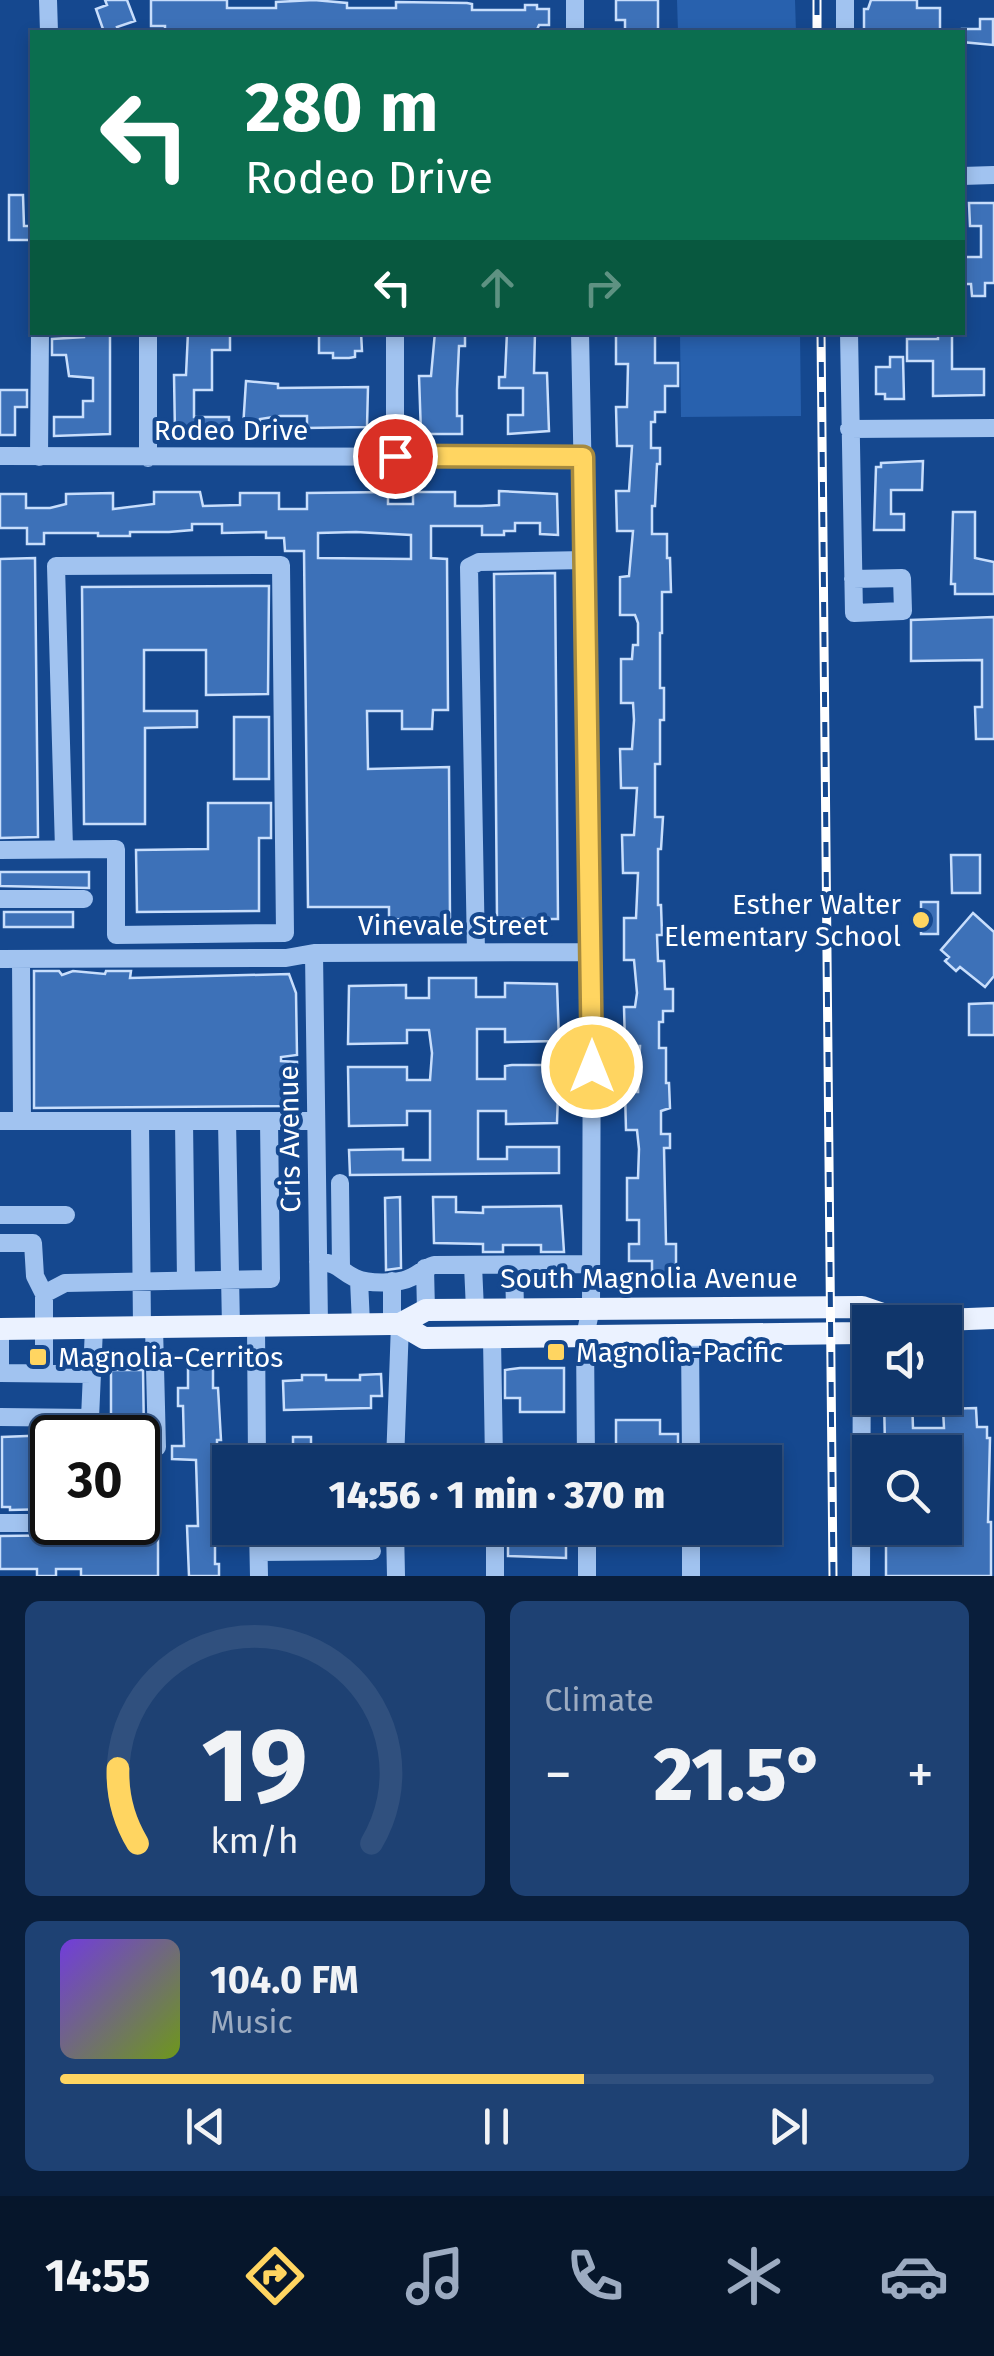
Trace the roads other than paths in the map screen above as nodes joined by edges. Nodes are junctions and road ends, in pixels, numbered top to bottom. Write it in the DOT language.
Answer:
graph roads {
  1 [pos="48,0"];
  2 [pos="575,0"];
  3 [pos="844,0"];
  4 [pos="49,30"];
  5 [pos="575,30"];
  6 [pos="845,30"];
  7 [pos="965,176"];
  8 [pos="994,176"];
  9 [pos="40,335"];
  10 [pos="148,335"];
  11 [pos="396,335"];
  12 [pos="580,335"];
  13 [pos="849,335"];
  14 [pos="994,428"];
  15 [pos="850,429"];
  16 [pos="0,456"];
  17 [pos="395,456"];
  18 [pos="39,457"];
  19 [pos="583,457"];
  20 [pos="148,458"];
  21 [pos="585,560"];
  22 [pos="853,579"];
  23 [pos="64,849"];
  24 [pos="0,850"];
  25 [pos="84,898"];
  26 [pos="0,899"];
  27 [pos="286,933"];
  28 [pos="476,952"];
  29 [pos="592,952"];
  30 [pos="314,953"];
  31 [pos="0,959"];
  32 [pos="20,959"];
  33 [pos="269,1120"];
  34 [pos="316,1120"];
  35 [pos="0,1121"];
  36 [pos="22,1121"];
  37 [pos="140,1121"];
  38 [pos="184,1121"];
  39 [pos="227,1121"];
  40 [pos="340,1183"];
  41 [pos="340,1211"];
  42 [pos="318,1212"];
  43 [pos="66,1214"];
  44 [pos="0,1215"];
  45 [pos="0,1242"];
  46 [pos="318,1262"];
  47 [pos="591,1264"];
  48 [pos="473,1265"];
  49 [pos="514,1265"];
  50 [pos="341,1267"];
  51 [pos="425,1268"];
  52 [pos="186,1280"];
  53 [pos="230,1280"];
  54 [pos="359,1280"];
  55 [pos="142,1281"];
  56 [pos="392,1281"];
  57 [pos="44,1294"];
  58 [pos="852,1307"];
  59 [pos="591,1308"];
  60 [pos="515,1309"];
  61 [pos="426,1310"];
  62 [pos="474,1310"];
  63 [pos="994,1318"];
  64 [pos="962,1319"];
  65 [pos="319,1324"];
  66 [pos="361,1324"];
  67 [pos="396,1324"];
  68 [pos="256,1326"];
  69 [pos="231,1327"];
  70 [pos="45,1328"];
  71 [pos="94,1328"];
  72 [pos="148,1328"];
  73 [pos="0,1329"];
  74 [pos="852,1332"];
  75 [pos="585,1336"];
  76 [pos="690,1336"];
  77 [pos="492,1338"];
  78 [pos="0,1369"];
  79 [pos="44,1374"];
  80 [pos="92,1374"];
  81 [pos="90,1415"];
  82 [pos="147,1415"];
  83 [pos="864,1415"];
  84 [pos="0,1417"];
  85 [pos="30,1417"];
  86 [pos="258,1445"];
  87 [pos="395,1445"];
  88 [pos="494,1445"];
  89 [pos="586,1445"];
  90 [pos="690,1445"];
  91 [pos="0,1523"];
  92 [pos="30,1523"];
  93 [pos="258,1545"];
  94 [pos="395,1545"];
  95 [pos="494,1545"];
  96 [pos="586,1545"];
  97 [pos="691,1545"];
  98 [pos="372,1551"];
  99 [pos="258,1552"];
  100 [pos="258,1576"];
  101 [pos="396,1576"];
  102 [pos="495,1576"];
  103 [pos="587,1576"];
  104 [pos="691,1576"];
  105 [pos="861,1576"];
  1 -- 4 [label="street"];
  2 -- 5 [label="street"];
  3 -- 6 [label="street"];
  7 -- 8 [label="street"];
  9 -- 18 [label="street"];
  10 -- 20 [label="street"];
  11 -- 17 [label="street"];
  12 -- 19 [label="street"];
  13 -- 15 [label="street"];
  14 -- 15 [label="street"];
  15 -- 22 [label="street"];
  16 -- 18 [label="street, Rodeo Drive"];
  17 -- 19 [label="street, Rodeo Drive"];
  17 -- 20 [label="street, Rodeo Drive"];
  18 -- 20 [label="street, Rodeo Drive"];
  19 -- 21 [label="street"];
  21 -- 28 [label="street"];
  21 -- 29 [label="street"];
  23 -- 24 [label="street"];
  23 -- 27 [label="street"];
  23 -- 27 [label="street"];
  25 -- 26 [label="street"];
  27 -- 30 [label="street"];
  28 -- 29 [label="street, Vinevale Street"];
  28 -- 30 [label="street, Vinevale Street"];
  29 -- 47 [label="street"];
  30 -- 32 [label="street, Vinevale Street"];
  30 -- 34 [label="street, Cris Avenue"];
  31 -- 32 [label="street, Vinevale Street"];
  32 -- 36 [label="street"];
  33 -- 34 [label="street"];
  33 -- 39 [label="street"];
  33 -- 53 [label="street"];
  34 -- 42 [label="street, Cris Avenue"];
  35 -- 36 [label="street"];
  36 -- 37 [label="street"];
  37 -- 38 [label="street"];
  37 -- 55 [label="street"];
  38 -- 39 [label="street"];
  38 -- 52 [label="street"];
  39 -- 53 [label="street"];
  40 -- 41 [label="street"];
  41 -- 42 [label="street"];
  41 -- 50 [label="street"];
  42 -- 46 [label="street, Cris Avenue"];
  43 -- 44 [label="street"];
  45 -- 57 [label="street"];
  46 -- 50 [label="street"];
  46 -- 65 [label="street, Cris Avenue"];
  47 -- 49 [label="street"];
  47 -- 59 [label="street"];
  48 -- 49 [label="street"];
  48 -- 51 [label="street"];
  48 -- 62 [label="street"];
  49 -- 60 [label="street"];
  50 -- 54 [label="street"];
  51 -- 56 [label="street"];
  51 -- 61 [label="street"];
  52 -- 53 [label="street"];
  52 -- 55 [label="street"];
  53 -- 69 [label="street"];
  54 -- 56 [label="street"];
  54 -- 66 [label="street"];
  55 -- 57 [label="street"];
  55 -- 72 [label="street"];
  56 -- 67 [label="street"];
  57 -- 70 [label="street"];
  58 -- 59 [label="main road, South Magnolia Avenue"];
  59 -- 60 [label="main road, South Magnolia Avenue"];
  59 -- 75 [label="street"];
  60 -- 62 [label="main road, South Magnolia Avenue"];
  61 -- 62 [label="main road, South Magnolia Avenue"];
  61 -- 67 [label="main road, South Magnolia Avenue"];
  63 -- 64 [label="main road, South Magnolia Avenue"];
  65 -- 66 [label="main road, South Magnolia Avenue"];
  65 -- 68 [label="main road, South Magnolia Avenue"];
  66 -- 67 [label="main road, South Magnolia Avenue"];
  67 -- 77 [label="main road, South Magnolia Avenue"];
  67 -- 87 [label="street"];
  68 -- 69 [label="main road, South Magnolia Avenue"];
  68 -- 86 [label="street"];
  69 -- 72 [label="main road, South Magnolia Avenue"];
  70 -- 71 [label="main road, South Magnolia Avenue"];
  70 -- 73 [label="main road, South Magnolia Avenue"];
  70 -- 79 [label="street"];
  71 -- 72 [label="main road, South Magnolia Avenue"];
  71 -- 80 [label="street"];
  72 -- 82 [label="street"];
  73 -- 78 [label="street"];
  74 -- 76 [label="main road, South Magnolia Avenue"];
  75 -- 76 [label="main road, South Magnolia Avenue"];
  75 -- 77 [label="main road, South Magnolia Avenue"];
  75 -- 89 [label="street"];
  76 -- 90 [label="street"];
  77 -- 88 [label="street"];
  78 -- 79 [label="street"];
  79 -- 80 [label="street"];
  80 -- 81 [label="street"];
  83 -- 105 [label="street"];
  84 -- 85 [label="street"];
  91 -- 92 [label="street"];
  93 -- 99 [label="street"];
  94 -- 101 [label="street"];
  95 -- 102 [label="street"];
  96 -- 103 [label="street"];
  97 -- 104 [label="street"];
  98 -- 99 [label="street"];
  99 -- 100 [label="street"];
}
